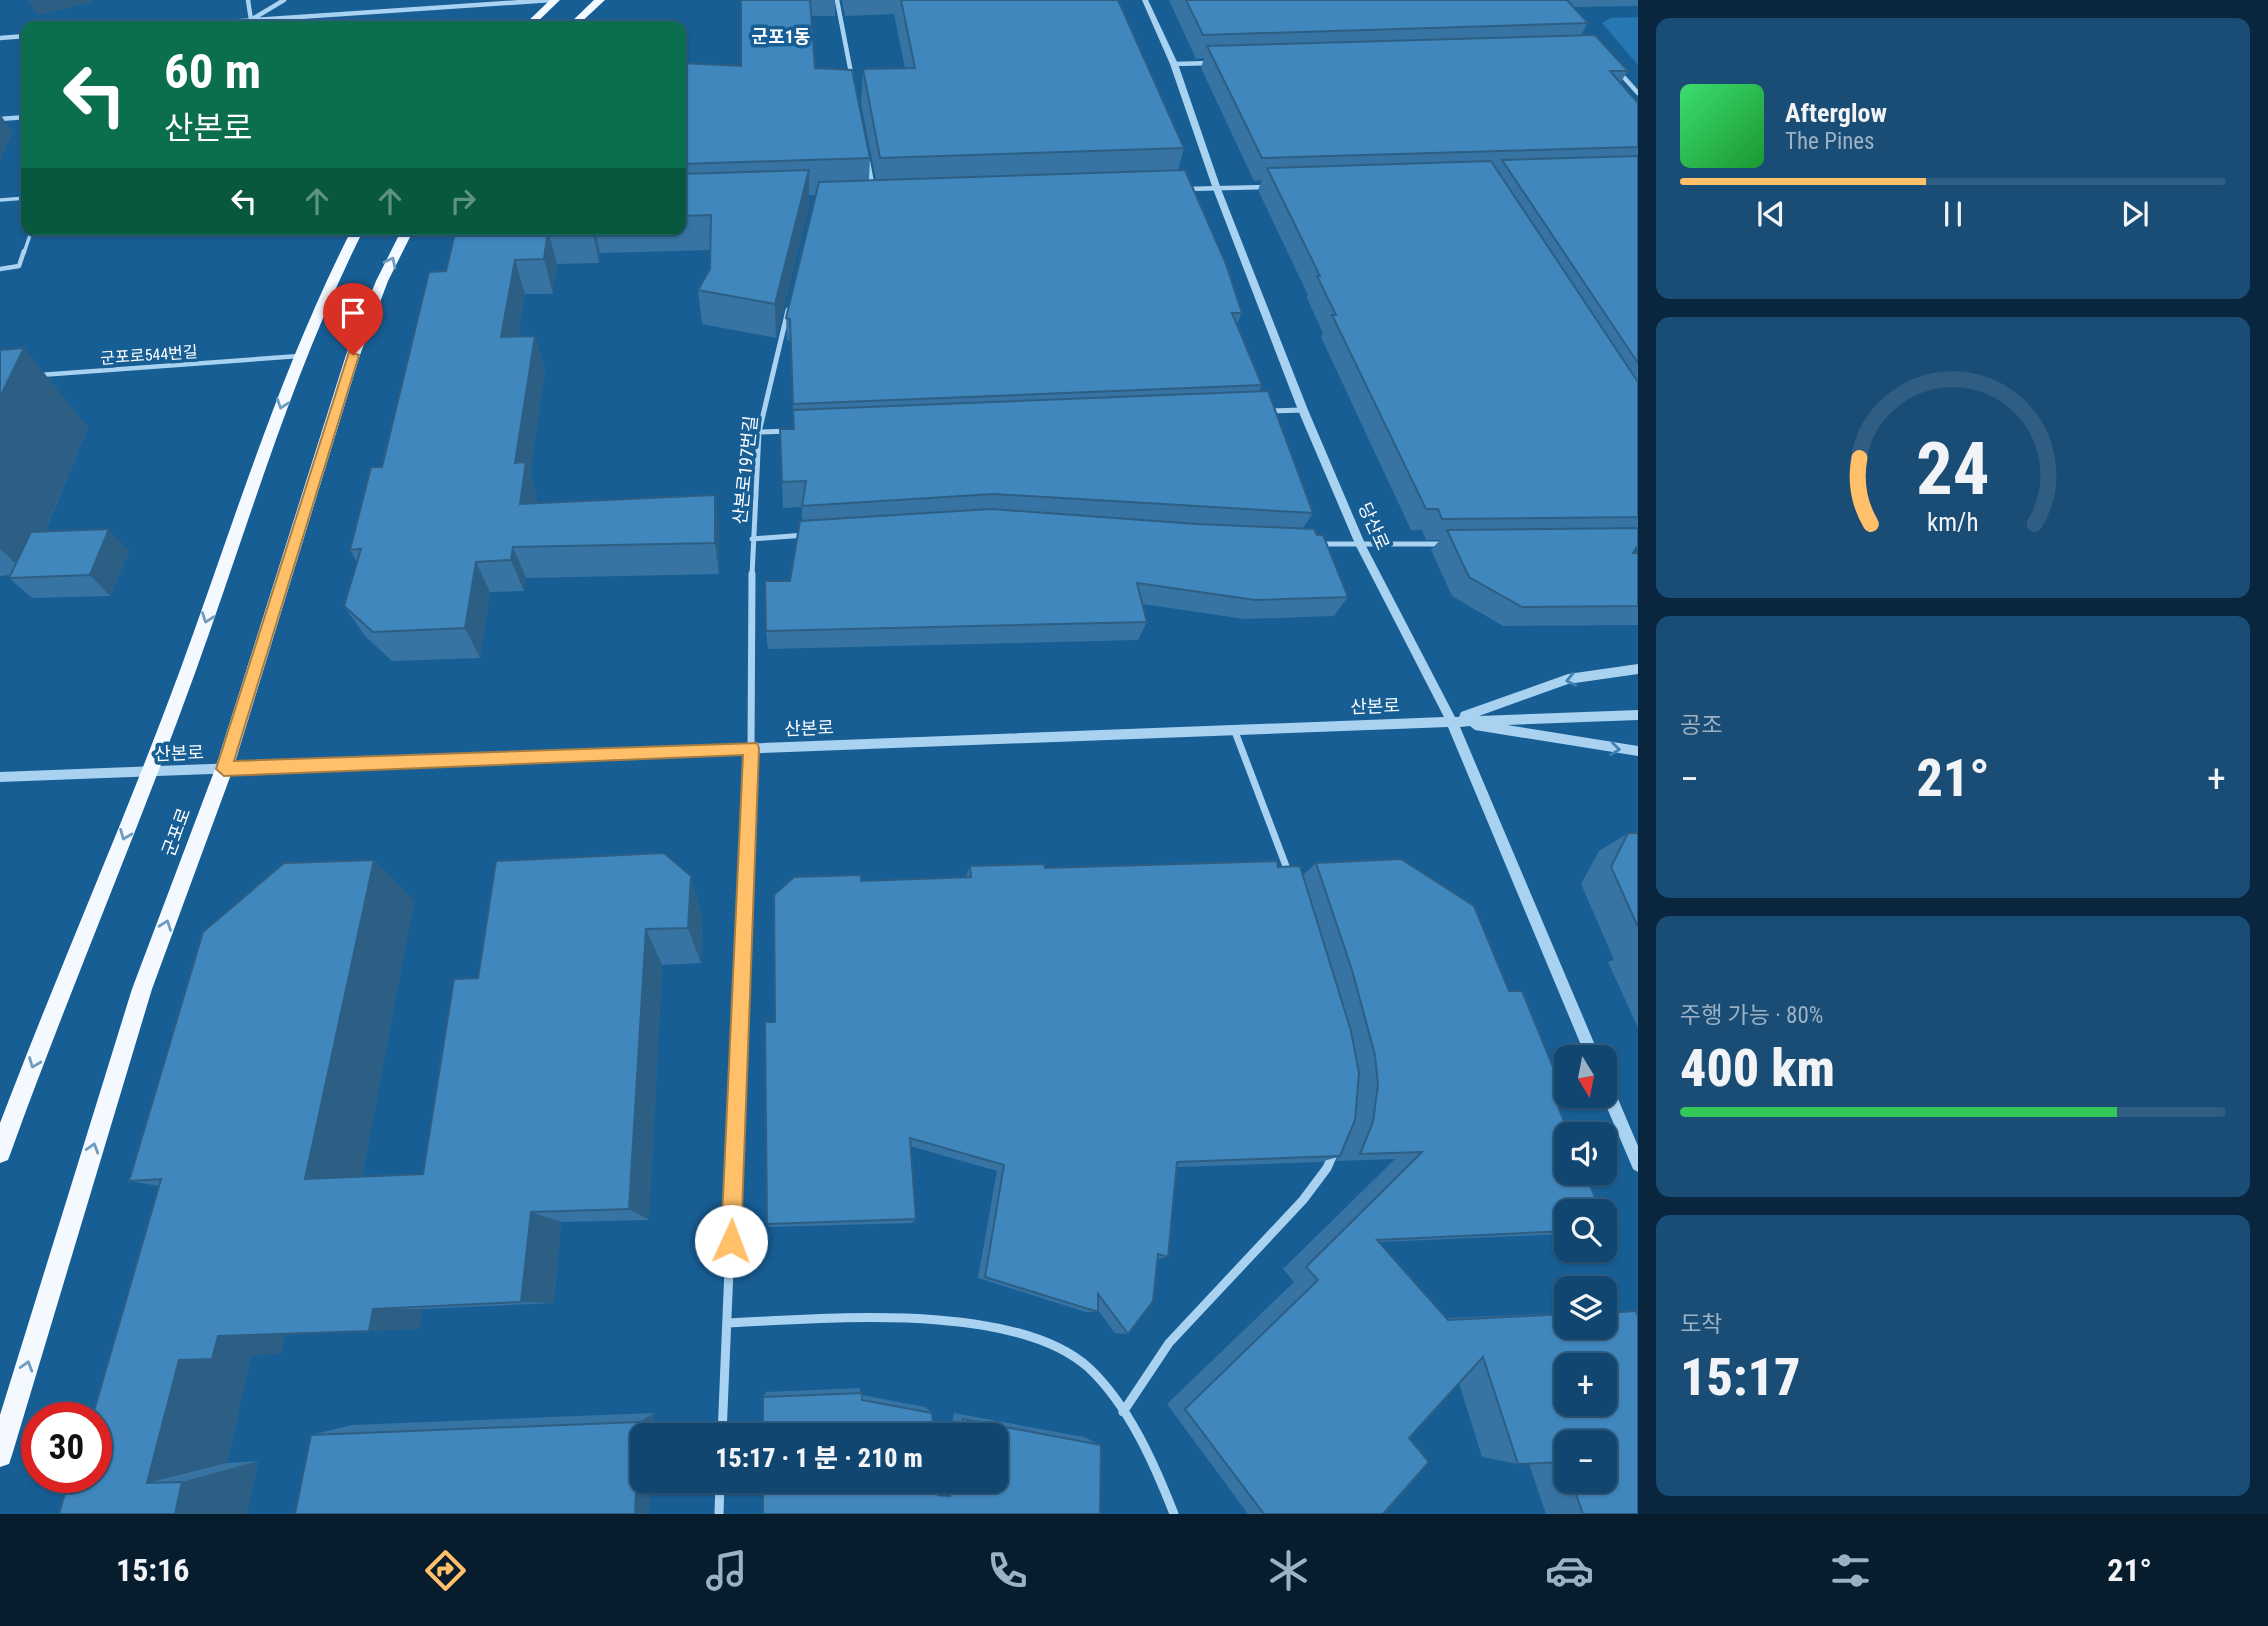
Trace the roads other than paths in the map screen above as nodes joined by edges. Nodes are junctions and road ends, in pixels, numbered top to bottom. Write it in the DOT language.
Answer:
graph roads {
  1 [pos="248,0"];
  2 [pos="284,0"];
  3 [pos="553,0"];
  4 [pos="600,0"];
  5 [pos="837,0"];
  6 [pos="1144,0"];
  7 [pos="251,20"];
  8 [pos="237,21"];
  9 [pos="533,21"];
  10 [pos="577,21"];
  11 [pos="21,37"];
  12 [pos="0,39"];
  13 [pos="1215,62"];
  14 [pos="1174,64"];
  15 [pos="1615,68"];
  16 [pos="852,79"];
  17 [pos="1638,93"];
  18 [pos="21,117"];
  19 [pos="0,119"];
  20 [pos="867,159"];
  21 [pos="1273,187"];
  22 [pos="1217,188"];
  23 [pos="1176,190"];
  24 [pos="21,198"];
  25 [pos="874,198"];
  26 [pos="0,200"];
  27 [pos="30,235"];
  28 [pos="355,235"];
  29 [pos="405,235"];
  30 [pos="0,270"];
  31 [pos="790,303"];
  32 [pos="299,356"];
  33 [pos="27,375"];
  34 [pos="1303,410"];
  35 [pos="1261,412"];
  36 [pos="801,430"];
  37 [pos="759,432"];
  38 [pos="807,535"];
  39 [pos="752,539"];
  40 [pos="1308,544"];
  41 [pos="1458,544"];
  42 [pos="1361,546"];
  43 [pos="1638,669"];
  44 [pos="1638,715"];
  45 [pos="1451,720"];
  46 [pos="1234,729"];
  47 [pos="751,748"];
  48 [pos="1638,751"];
  49 [pos="224,769"];
  50 [pos="151,771"];
  51 [pos="0,777"];
  52 [pos="1292,884"];
  53 [pos="1588,1045"];
  54 [pos="1615,1108"];
  55 [pos="6,1120"];
  56 [pos="1338,1140"];
  57 [pos="0,1152"];
  58 [pos="1638,1164"];
  59 [pos="727,1323"];
  60 [pos="1123,1412"];
  61 [pos="723,1423"];
  62 [pos="0,1455"];
  63 [pos="720,1493"];
  64 [pos="719,1514"];
  65 [pos="1174,1514"];
  1 -- 7 [label="street"];
  2 -- 7 [label="street"];
  3 -- 7 [label="street"];
  3 -- 9 [label="main road"];
  4 -- 10 [label="main road"];
  5 -- 16 [label="street"];
  6 -- 14 [label="street, 당산로"];
  7 -- 8 [label="street"];
  11 -- 12 [label="street"];
  13 -- 14 [label="street"];
  14 -- 22 [label="street, 당산로"];
  15 -- 17 [label="street"];
  18 -- 19 [label="street"];
  20 -- 25 [label="street"];
  21 -- 22 [label="street"];
  22 -- 23 [label="street"];
  22 -- 34 [label="street, 당산로"];
  24 -- 26 [label="lane"];
  27 -- 30 [label="lane"];
  28 -- 32 [label="main road"];
  49 -- 29 [label="main road, 군포로, one-way"];
  31 -- 37 [label="street, 산본로197번길"];
  32 -- 33 [label="lane, 군포로544번길"];
  32 -- 50 [label="main road, one-way"];
  34 -- 35 [label="street"];
  34 -- 42 [label="street, 당산로"];
  36 -- 37 [label="street"];
  37 -- 39 [label="street, 산본로197번길"];
  38 -- 39 [label="street"];
  39 -- 47 [label="street, 산본로197번길"];
  40 -- 42 [label="street"];
  41 -- 42 [label="street"];
  42 -- 45 [label="street, 당산로"];
  43 -- 45 [label="street, 산본로, one-way"];
  44 -- 45 [label="street, 산본로"];
  45 -- 46 [label="street, 산본로"];
  45 -- 48 [label="street, 산본로, one-way"];
  45 -- 53 [label="street, 당산로"];
  46 -- 47 [label="street, 산본로"];
  46 -- 52 [label="street"];
  47 -- 49 [label="street, 산본로"];
  47 -- 59 [label="street, 산본로197번길"];
  49 -- 50 [label="street, 산본로"];
  62 -- 49 [label="main road, 군포로, one-way"];
  50 -- 51 [label="street, 산본로"];
  50 -- 55 [label="main road, one-way"];
  54 -- 58 [label="street"];
  55 -- 57 [label="main road"];
  56 -- 60 [label="street"];
  59 -- 60 [label="street"];
  59 -- 61 [label="street, 산본로197번길"];
  60 -- 65 [label="street"];
  63 -- 64 [label="street"];
}
